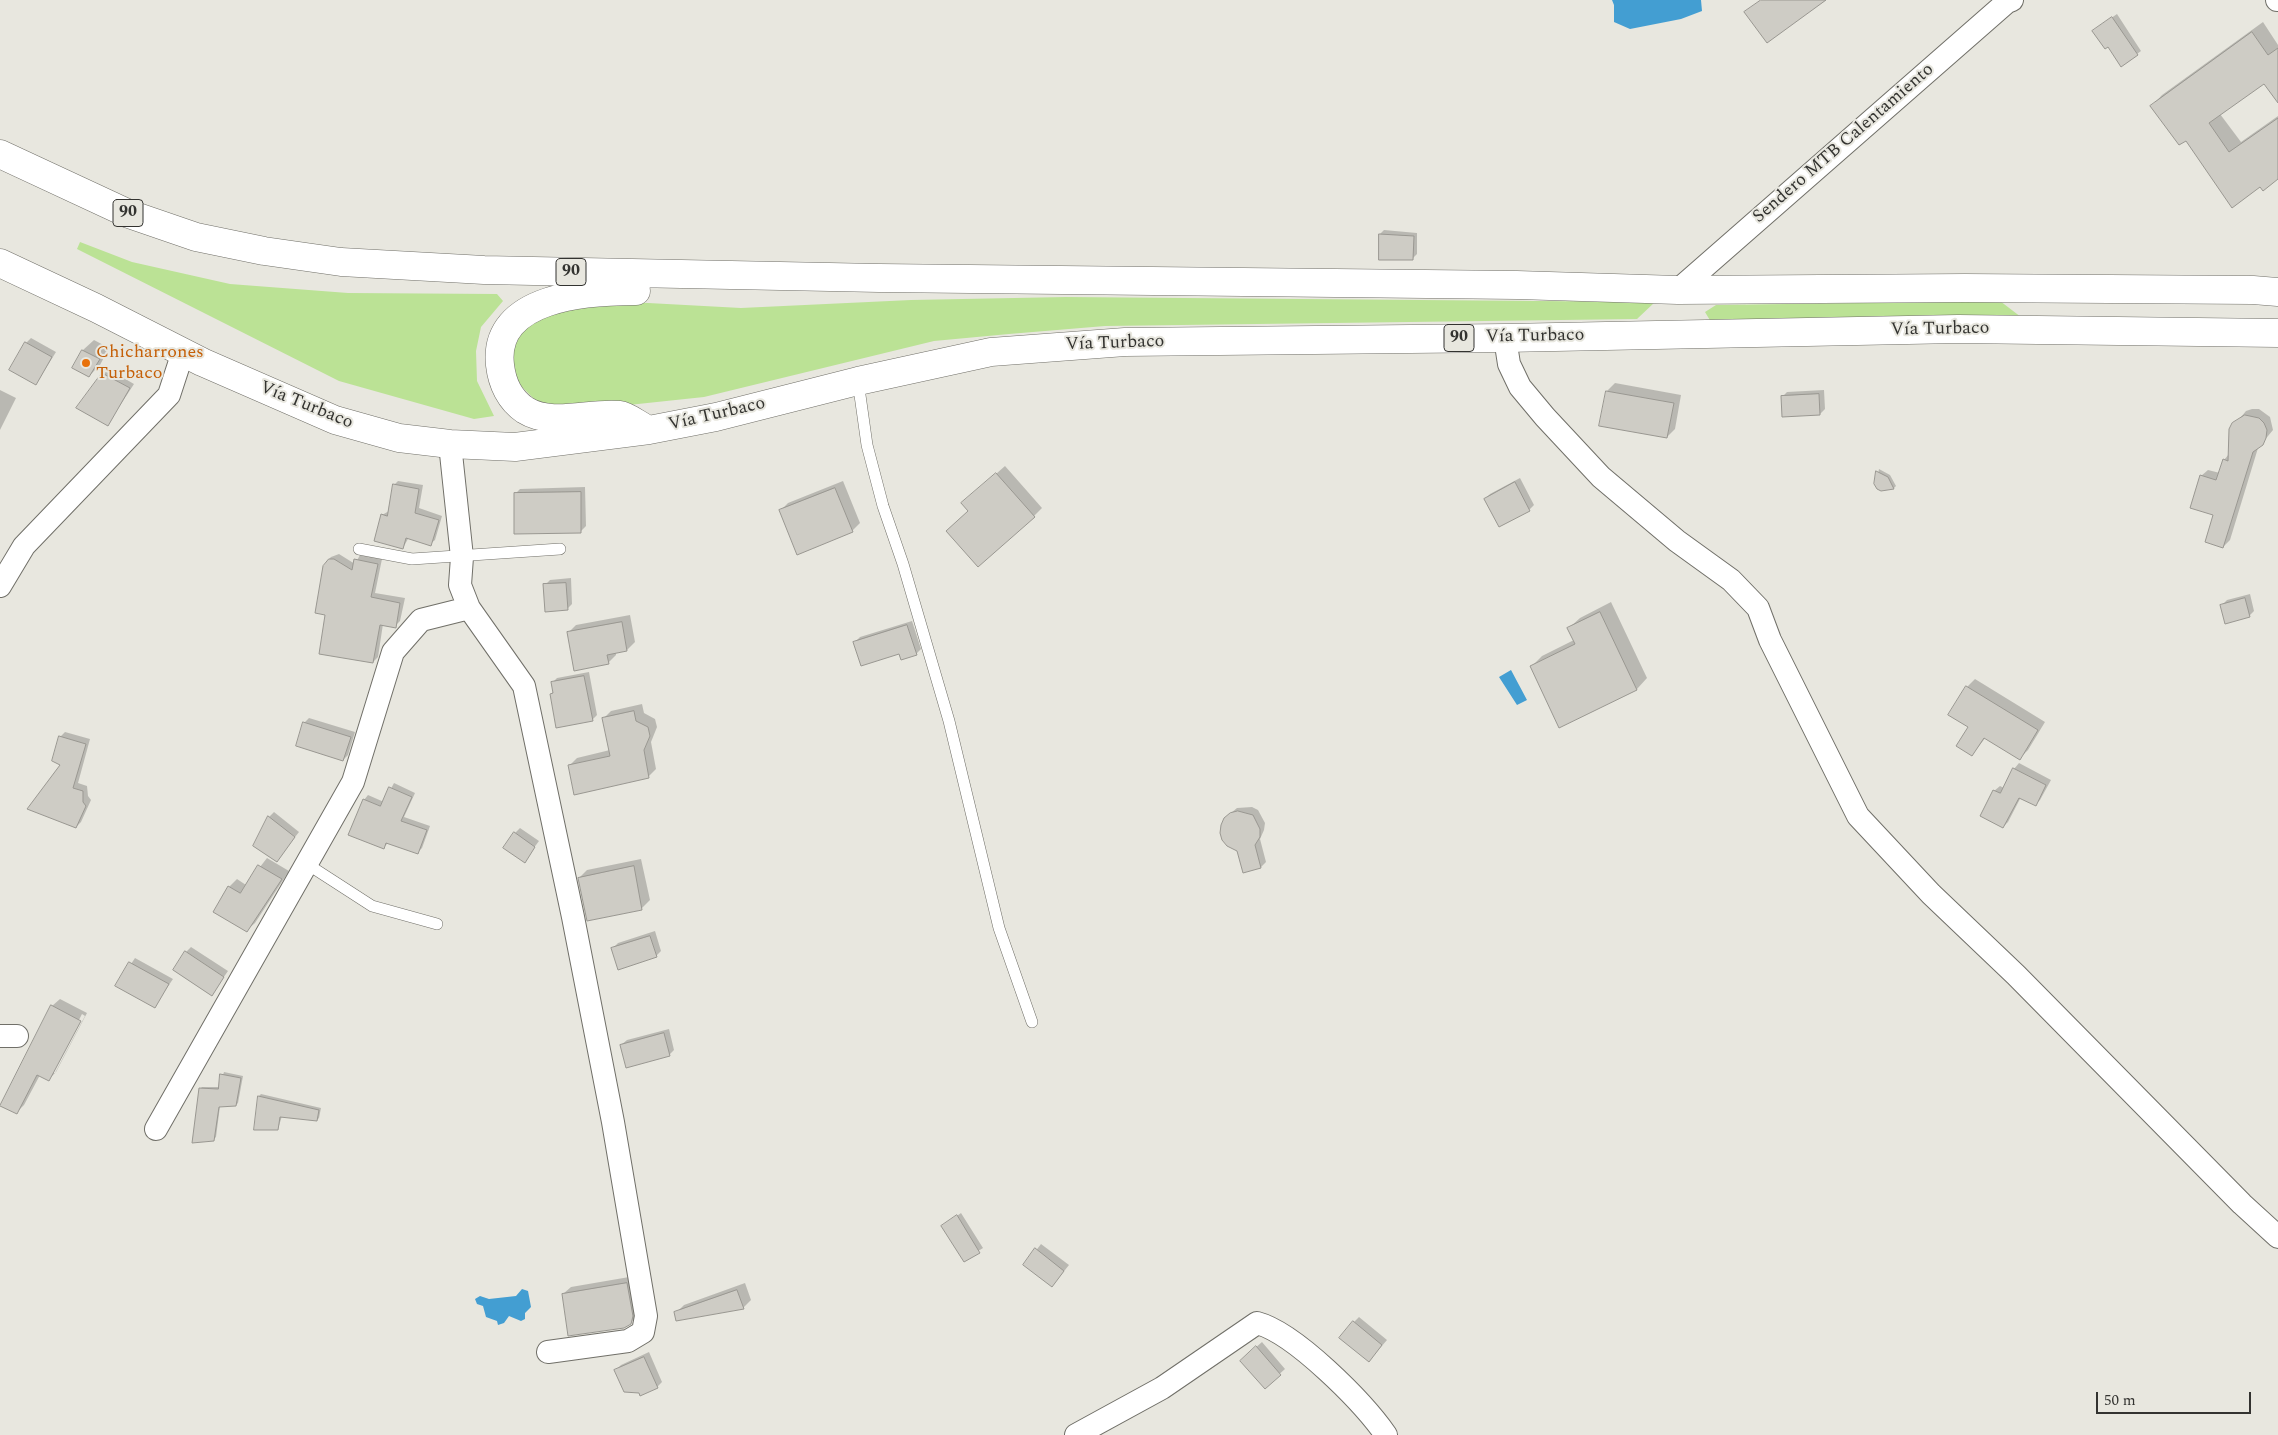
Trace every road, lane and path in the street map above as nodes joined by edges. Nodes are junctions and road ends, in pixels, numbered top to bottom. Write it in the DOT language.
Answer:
graph roads {
  1 [pos="2012,0"];
  2 [pos="0,154"];
  3 [pos="1,266"];
  4 [pos="879,278"];
  5 [pos="1678,290"];
  6 [pos="2278,292"];
  7 [pos="2278,333"];
  8 [pos="1505,338"];
  9 [pos="183,352"];
  10 [pos="858,381"];
  11 [pos="649,430"];
  12 [pos="450,444"];
  13 [pos="358,549"];
  14 [pos="560,549"];
  15 [pos="462,557"];
  16 [pos="0,586"];
  17 [pos="469,608"];
  18 [pos="307,864"];
  19 [pos="437,924"];
  20 [pos="1032,1022"];
  21 [pos="156,1129"];
  22 [pos="2278,1237"];
  23 [pos="548,1352"];
  24 [pos="1076,1435"];
  25 [pos="1386,1435"];
  1 -- 5 [label="street, Sendero MTB Calentamiento"];
  2 -- 4 [label="highway, 90"];
  3 -- 9 [label="highway, Vía Turbaco / 90"];
  4 -- 5 [label="highway, 90"];
  4 -- 11 [label="highway"];
  5 -- 6 [label="highway, 90"];
  7 -- 8 [label="highway, Vía Turbaco / 90"];
  8 -- 10 [label="highway, Vía Turbaco / 90"];
  8 -- 22 [label="street"];
  9 -- 12 [label="highway, Vía Turbaco / 90"];
  9 -- 16 [label="street"];
  10 -- 11 [label="highway, Vía Turbaco / 90"];
  10 -- 20 [label="lane"];
  11 -- 12 [label="highway, Vía Turbaco / 90"];
  12 -- 15 [label="street"];
  13 -- 15 [label="lane"];
  14 -- 15 [label="lane"];
  15 -- 17 [label="street"];
  17 -- 18 [label="street"];
  17 -- 23 [label="street"];
  18 -- 19 [label="lane"];
  18 -- 21 [label="street"];
  24 -- 25 [label="street"];
}
